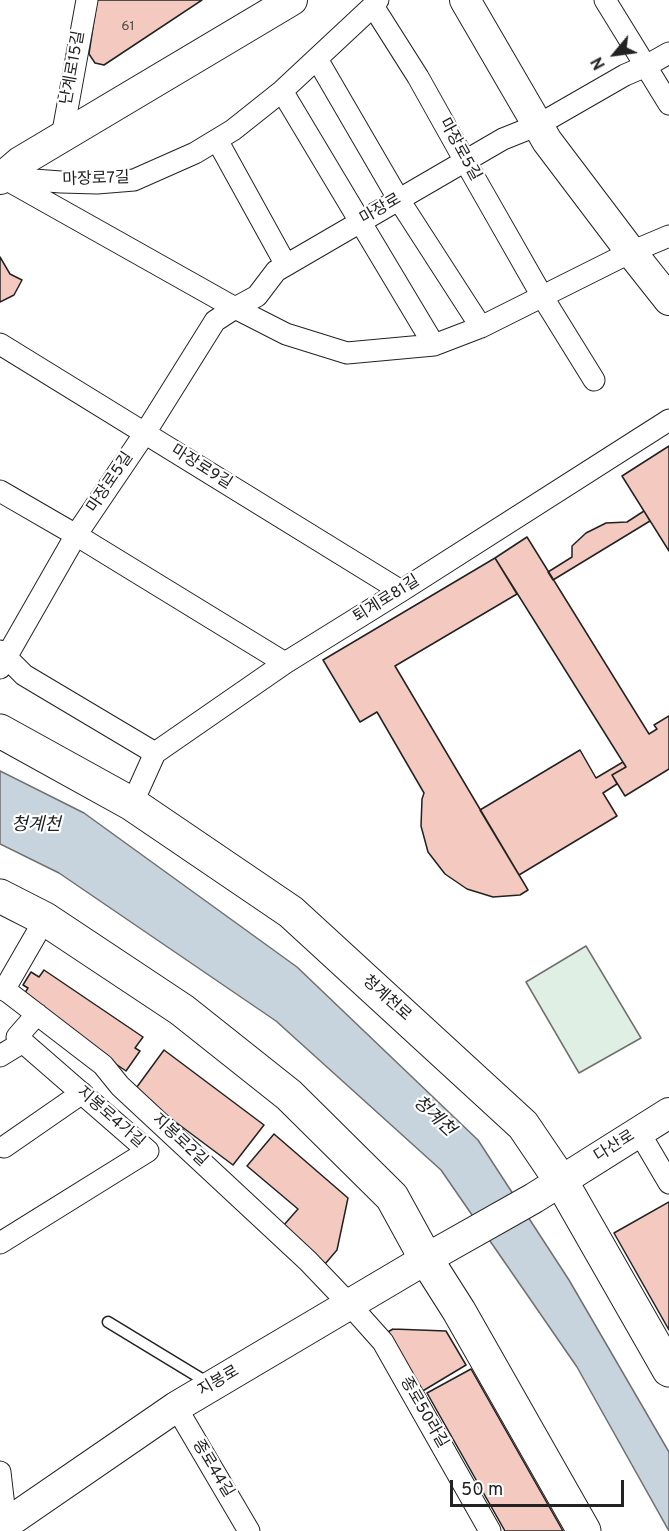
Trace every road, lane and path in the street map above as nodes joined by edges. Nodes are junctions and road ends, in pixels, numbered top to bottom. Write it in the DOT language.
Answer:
graph roads {
  1 [pos="87,0"];
  2 [pos="292,0"];
  3 [pos="465,0"];
  4 [pos="604,0"];
  5 [pos="375,3"];
  6 [pos="669,53"];
  7 [pos="317,58"];
  8 [pos="646,66"];
  9 [pos="282,91"];
  10 [pos="669,104"];
  11 [pos="538,125"];
  12 [pos="62,137"];
  13 [pos="217,140"];
  14 [pos="465,161"];
  15 [pos="1,178"];
  16 [pos="399,200"];
  17 [pos="362,221"];
  18 [pos="669,236"];
  19 [pos="631,252"];
  20 [pos="286,265"];
  21 [pos="542,296"];
  22 [pos="669,300"];
  23 [pos="235,308"];
  24 [pos="481,327"];
  25 [pos="0,345"];
  26 [pos="434,345"];
  27 [pos="594,380"];
  28 [pos="669,420"];
  29 [pos="145,433"];
  30 [pos="0,491"];
  31 [pos="76,536"];
  32 [pos="401,591"];
  33 [pos="2,659"];
  34 [pos="285,663"];
  35 [pos="0,731"];
  36 [pos="155,753"];
  37 [pos="132,804"];
  38 [pos="0,896"];
  39 [pos="45,919"];
  40 [pos="2,989"];
  41 [pos="37,1014"];
  42 [pos="23,1041"];
  43 [pos="0,1056"];
  44 [pos="82,1093"];
  45 [pos="669,1113"];
  46 [pos="639,1132"];
  47 [pos="4,1147"];
  48 [pos="669,1183"];
  49 [pos="547,1190"];
  50 [pos="0,1243"];
  51 [pos="437,1254"];
  52 [pos="350,1305"];
  53 [pos="108,1322"];
  54 [pos="669,1371"];
  55 [pos="213,1385"];
  56 [pos="176,1407"];
  57 [pos="0,1472"];
  58 [pos="5,1528"];
  59 [pos="487,1530"];
  60 [pos="249,1531"];
  61 [pos="584,1531"];
  1 -- 12 [label="street, 난계로15길"];
  2 -- 12 [label="main road"];
  3 -- 11 [label="main road"];
  4 -- 8 [label="street"];
  5 -- 7 [label="street, 마장로7길"];
  5 -- 14 [label="street, 마장로5길"];
  6 -- 8 [label="street, 마장로"];
  7 -- 9 [label="street, 마장로7길"];
  7 -- 16 [label="street"];
  8 -- 10 [label="street"];
  8 -- 11 [label="street, 마장로"];
  9 -- 13 [label="street, 마장로7길"];
  9 -- 17 [label="street"];
  11 -- 14 [label="street, 마장로"];
  11 -- 19 [label="main road"];
  12 -- 15 [label="main road"];
  13 -- 15 [label="street, 마장로7길"];
  13 -- 20 [label="street"];
  14 -- 16 [label="street, 마장로"];
  14 -- 21 [label="street, 마장로5길"];
  15 -- 23 [label="street"];
  16 -- 17 [label="street, 마장로"];
  16 -- 24 [label="street"];
  17 -- 20 [label="street, 마장로"];
  17 -- 26 [label="street"];
  18 -- 19 [label="street"];
  19 -- 21 [label="street"];
  19 -- 22 [label="main road"];
  20 -- 23 [label="street, 마장로"];
  21 -- 24 [label="street"];
  21 -- 27 [label="street, 마장로5길"];
  23 -- 26 [label="street"];
  23 -- 29 [label="street, 마장로5길"];
  24 -- 26 [label="street"];
  25 -- 29 [label="street, 마장로9길"];
  28 -- 32 [label="street, 퇴계로81길"];
  29 -- 31 [label="street, 마장로5길"];
  29 -- 32 [label="street, 마장로9길"];
  30 -- 31 [label="street"];
  31 -- 33 [label="street, 마장로5길"];
  31 -- 34 [label="street"];
  32 -- 34 [label="street, 퇴계로81길"];
  33 -- 36 [label="street"];
  34 -- 36 [label="street, 퇴계로81길"];
  35 -- 37 [label="main road, 청계천로"];
  36 -- 37 [label="street"];
  37 -- 49 [label="main road, 청계천로"];
  38 -- 39 [label="main road"];
  39 -- 40 [label="street"];
  39 -- 51 [label="main road"];
  40 -- 41 [label="street, 지봉로2길"];
  41 -- 42 [label="street"];
  41 -- 52 [label="street, 지봉로2길"];
  42 -- 43 [label="street"];
  42 -- 44 [label="street, 지봉로4가길"];
  44 -- 47 [label="street"];
  44 -- 50 [label="street, 지봉로4가길"];
  45 -- 46 [label="main road, 다산로"];
  46 -- 48 [label="street"];
  46 -- 49 [label="main road, 다산로"];
  49 -- 51 [label="main road, 다산로"];
  49 -- 54 [label="main road, 청계천로"];
  51 -- 52 [label="main road, 지봉로"];
  51 -- 61 [label="main road"];
  52 -- 55 [label="main road, 지봉로"];
  52 -- 59 [label="street, 종로50라길"];
  53 -- 55 [label="lane"];
  55 -- 56 [label="main road, 지봉로"];
  56 -- 58 [label="main road, 지봉로"];
  56 -- 60 [label="street, 종로44길"];
  57 -- 58 [label="street"];
}
